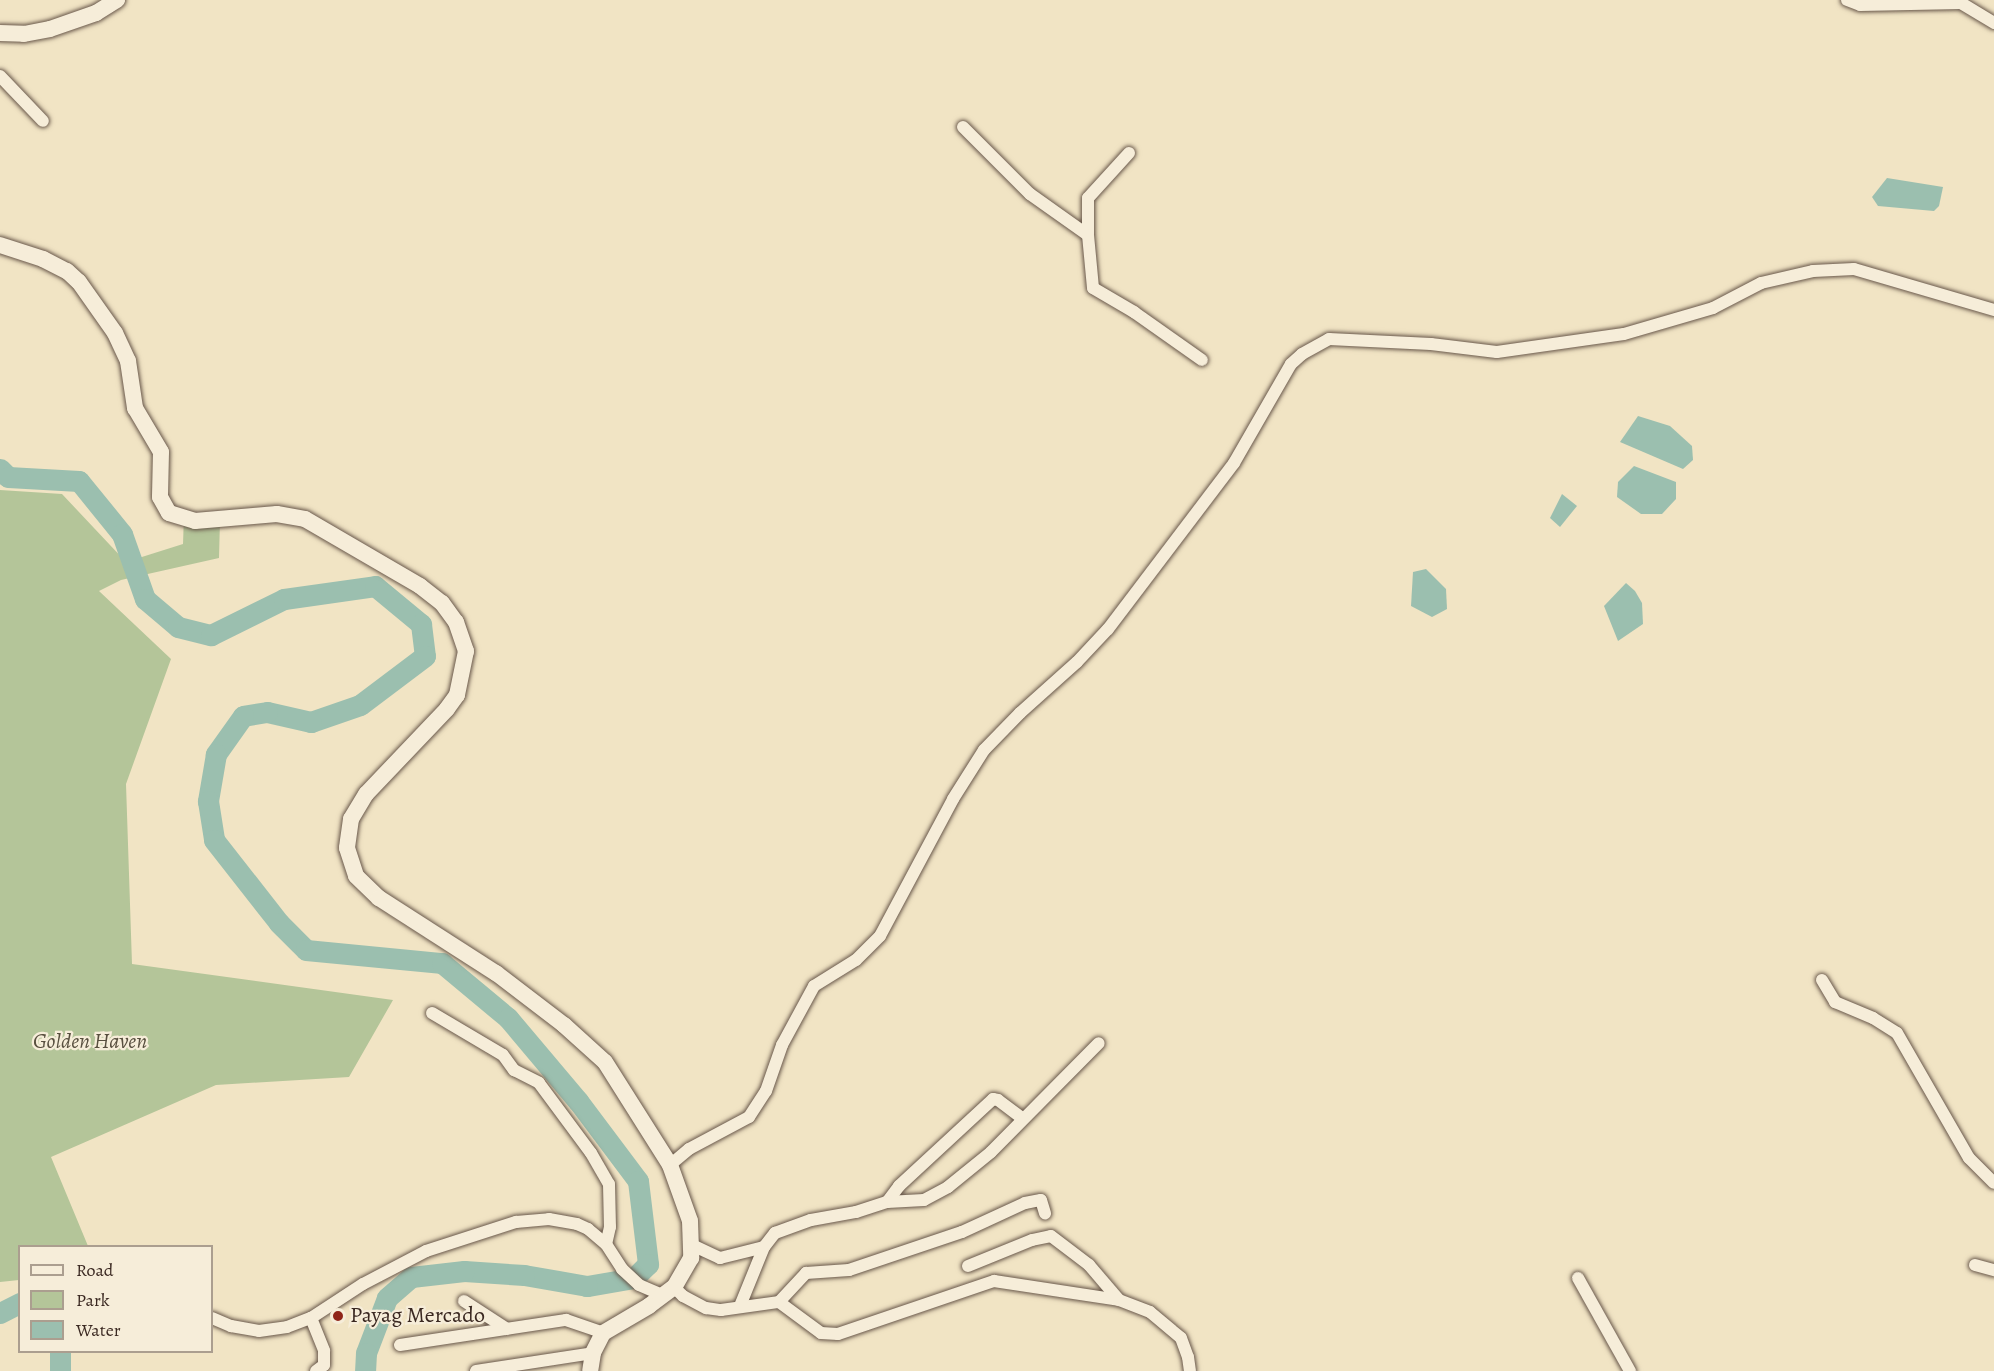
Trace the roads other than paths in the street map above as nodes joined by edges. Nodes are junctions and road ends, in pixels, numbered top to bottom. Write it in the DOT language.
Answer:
graph roads {
  1 [pos="117,0"];
  2 [pos="1847,0"];
  3 [pos="1994,23"];
  4 [pos="0,33"];
  5 [pos="0,76"];
  6 [pos="43,121"];
  7 [pos="963,127"];
  8 [pos="1129,153"];
  9 [pos="1088,235"];
  10 [pos="0,245"];
  11 [pos="1994,310"];
  12 [pos="1202,360"];
  13 [pos="1822,980"];
  14 [pos="432,1013"];
  15 [pos="1099,1043"];
  16 [pos="1023,1119"];
  17 [pos="670,1165"];
  18 [pos="1994,1183"];
  19 [pos="887,1202"];
  20 [pos="1045,1212"];
  21 [pos="606,1244"];
  22 [pos="692,1245"];
  23 [pos="764,1247"];
  24 [pos="1975,1265"];
  25 [pos="968,1266"];
  26 [pos="1994,1270"];
  27 [pos="1578,1278"];
  28 [pos="668,1291"];
  29 [pos="1119,1300"];
  30 [pos="464,1301"];
  31 [pos="779,1302"];
  32 [pos="740,1306"];
  33 [pos="213,1318"];
  34 [pos="311,1318"];
  35 [pos="507,1329"];
  36 [pos="603,1333"];
  37 [pos="400,1345"];
  38 [pos="592,1353"];
  39 [pos="316,1371"];
  40 [pos="476,1371"];
  41 [pos="590,1371"];
  42 [pos="1190,1371"];
  43 [pos="1630,1371"];
  1 -- 4 [label="main road"];
  2 -- 3 [label="street"];
  5 -- 6 [label="street"];
  7 -- 9 [label="street"];
  8 -- 9 [label="street"];
  9 -- 12 [label="street"];
  10 -- 17 [label="main road"];
  11 -- 17 [label="street"];
  13 -- 18 [label="street"];
  14 -- 21 [label="street"];
  15 -- 16 [label="street"];
  16 -- 19 [label="street"];
  16 -- 19 [label="street"];
  17 -- 22 [label="main road"];
  19 -- 23 [label="street"];
  20 -- 31 [label="street"];
  21 -- 28 [label="street"];
  21 -- 34 [label="street"];
  22 -- 23 [label="street"];
  22 -- 28 [label="main road"];
  23 -- 32 [label="street"];
  24 -- 26 [label="street"];
  25 -- 29 [label="street"];
  27 -- 43 [label="street"];
  28 -- 32 [label="street"];
  28 -- 36 [label="main road"];
  29 -- 31 [label="street"];
  29 -- 42 [label="street"];
  30 -- 35 [label="street"];
  31 -- 32 [label="street"];
  33 -- 34 [label="street"];
  34 -- 39 [label="street"];
  35 -- 36 [label="street"];
  35 -- 37 [label="street"];
  36 -- 38 [label="main road"];
  38 -- 40 [label="street"];
  38 -- 41 [label="main road"];
}
